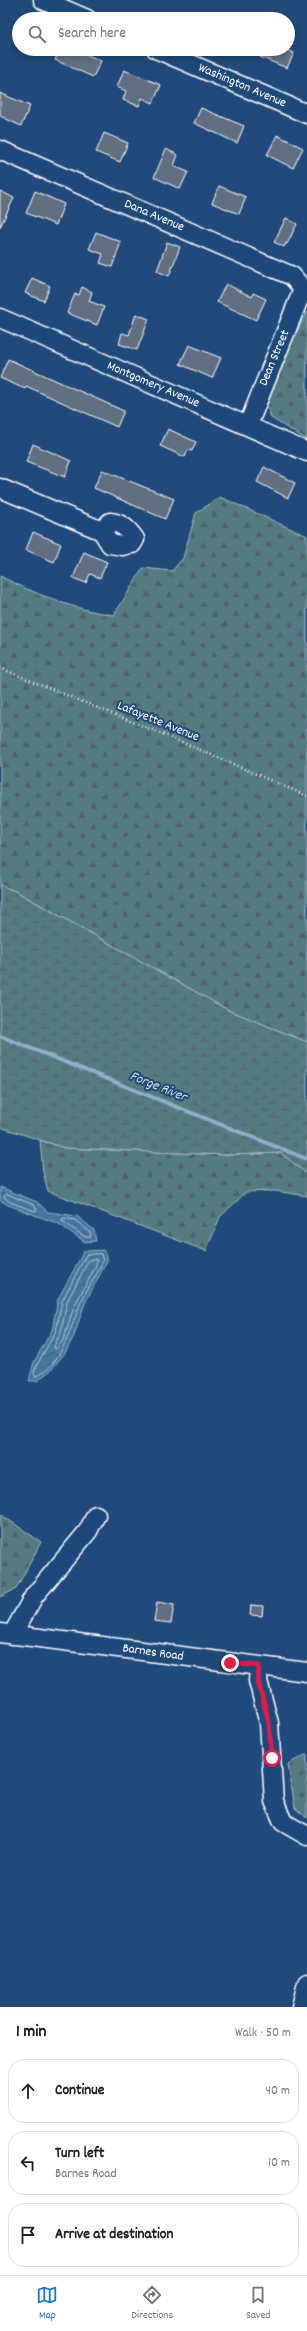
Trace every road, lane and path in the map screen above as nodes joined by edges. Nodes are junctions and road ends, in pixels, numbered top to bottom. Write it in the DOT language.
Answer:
graph roads {
  1 [pos="44,0"];
  2 [pos="71,12"];
  3 [pos="172,56"];
  4 [pos="307,114"];
  5 [pos="0,150"];
  6 [pos="303,289"];
  7 [pos="0,318"];
  8 [pos="248,425"];
  9 [pos="307,452"];
  10 [pos="0,488"];
  11 [pos="102,531"];
  12 [pos="0,668"];
  13 [pos="307,796"];
  14 [pos="96,1515"];
  15 [pos="6,1634"];
  16 [pos="259,1666"];
  17 [pos="307,1672"];
  18 [pos="307,1836"];
  19 [pos="307,1983"];
  20 [pos="302,2007"];
  1 -- 2 [label="street"];
  3 -- 4 [label="street, Washington Avenue"];
  5 -- 6 [label="street, Dana Avenue"];
  6 -- 8 [label="street, Dean Street"];
  7 -- 8 [label="street, Montgomery Avenue"];
  8 -- 9 [label="street, Montgomery Avenue"];
  10 -- 11 [label="street"];
  12 -- 13 [label="path, Lafayette Avenue"];
  14 -- 15 [label="street"];
  15 -- 16 [label="street, Barnes Road"];
  16 -- 17 [label="street, Barnes Road"];
  16 -- 18 [label="street"];
  19 -- 20 [label="street"];
}
